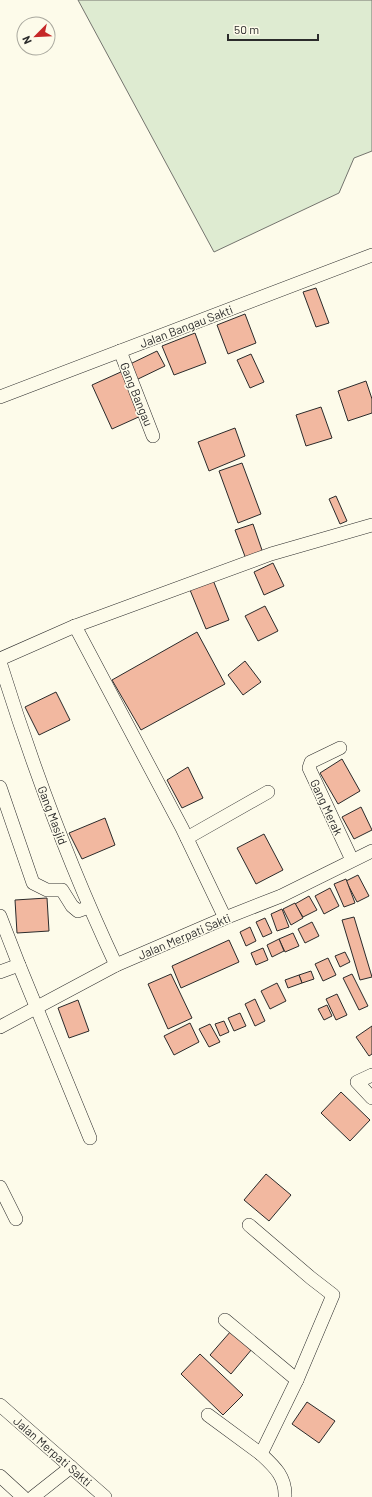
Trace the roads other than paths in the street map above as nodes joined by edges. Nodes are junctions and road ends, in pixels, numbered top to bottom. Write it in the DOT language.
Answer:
graph roads {
  1 [pos="372,254"];
  2 [pos="120,352"];
  3 [pos="0,397"];
  4 [pos="153,436"];
  5 [pos="372,525"];
  6 [pos="75,626"];
  7 [pos="0,660"];
  8 [pos="340,748"];
  9 [pos="0,787"];
  10 [pos="268,792"];
  11 [pos="187,838"];
  12 [pos="372,851"];
  13 [pos="352,860"];
  14 [pos="89,907"];
  15 [pos="0,916"];
  16 [pos="225,918"];
  17 [pos="19,965"];
  18 [pos="116,965"];
  19 [pos="0,972"];
  20 [pos="36,1007"];
  21 [pos="0,1027"];
  22 [pos="372,1075"];
  23 [pos="372,1098"];
  24 [pos="90,1138"];
  25 [pos="0,1187"];
  26 [pos="16,1219"];
  27 [pos="249,1225"];
  28 [pos="225,1320"];
  29 [pos="297,1380"];
  30 [pos="0,1405"];
  31 [pos="208,1415"];
  32 [pos="262,1454"];
  33 [pos="71,1467"];
  34 [pos="0,1476"];
  35 [pos="23,1497"];
  36 [pos="33,1497"];
  37 [pos="106,1497"];
  38 [pos="284,1497"];
  1 -- 2 [label="street, Jalan Bangau Sakti"];
  2 -- 3 [label="street, Jalan Bangau Sakti"];
  2 -- 4 [label="street, Gang Bangau"];
  5 -- 6 [label="street"];
  6 -- 7 [label="street"];
  6 -- 11 [label="street"];
  7 -- 14 [label="street, Gang Masjid"];
  8 -- 13 [label="street, Gang Merak"];
  9 -- 14 [label="street"];
  10 -- 11 [label="street"];
  11 -- 16 [label="street"];
  12 -- 13 [label="street, Jalan Merpati Sakti"];
  13 -- 16 [label="street, Jalan Merpati Sakti"];
  14 -- 18 [label="street, Gang Masjid"];
  15 -- 17 [label="street"];
  16 -- 18 [label="street, Jalan Merpati Sakti"];
  17 -- 19 [label="street"];
  17 -- 20 [label="street"];
  18 -- 20 [label="street, Jalan Merpati Sakti"];
  20 -- 21 [label="street, Jalan Merpati Sakti"];
  20 -- 24 [label="street"];
  22 -- 23 [label="street"];
  25 -- 26 [label="street"];
  27 -- 29 [label="street"];
  28 -- 29 [label="street"];
  29 -- 32 [label="street"];
  30 -- 33 [label="street, Jalan Merpati Sakti"];
  31 -- 32 [label="street"];
  32 -- 38 [label="street"];
  33 -- 36 [label="street"];
  33 -- 37 [label="street, Jalan Merpati Sakti"];
  34 -- 35 [label="street"];
}
